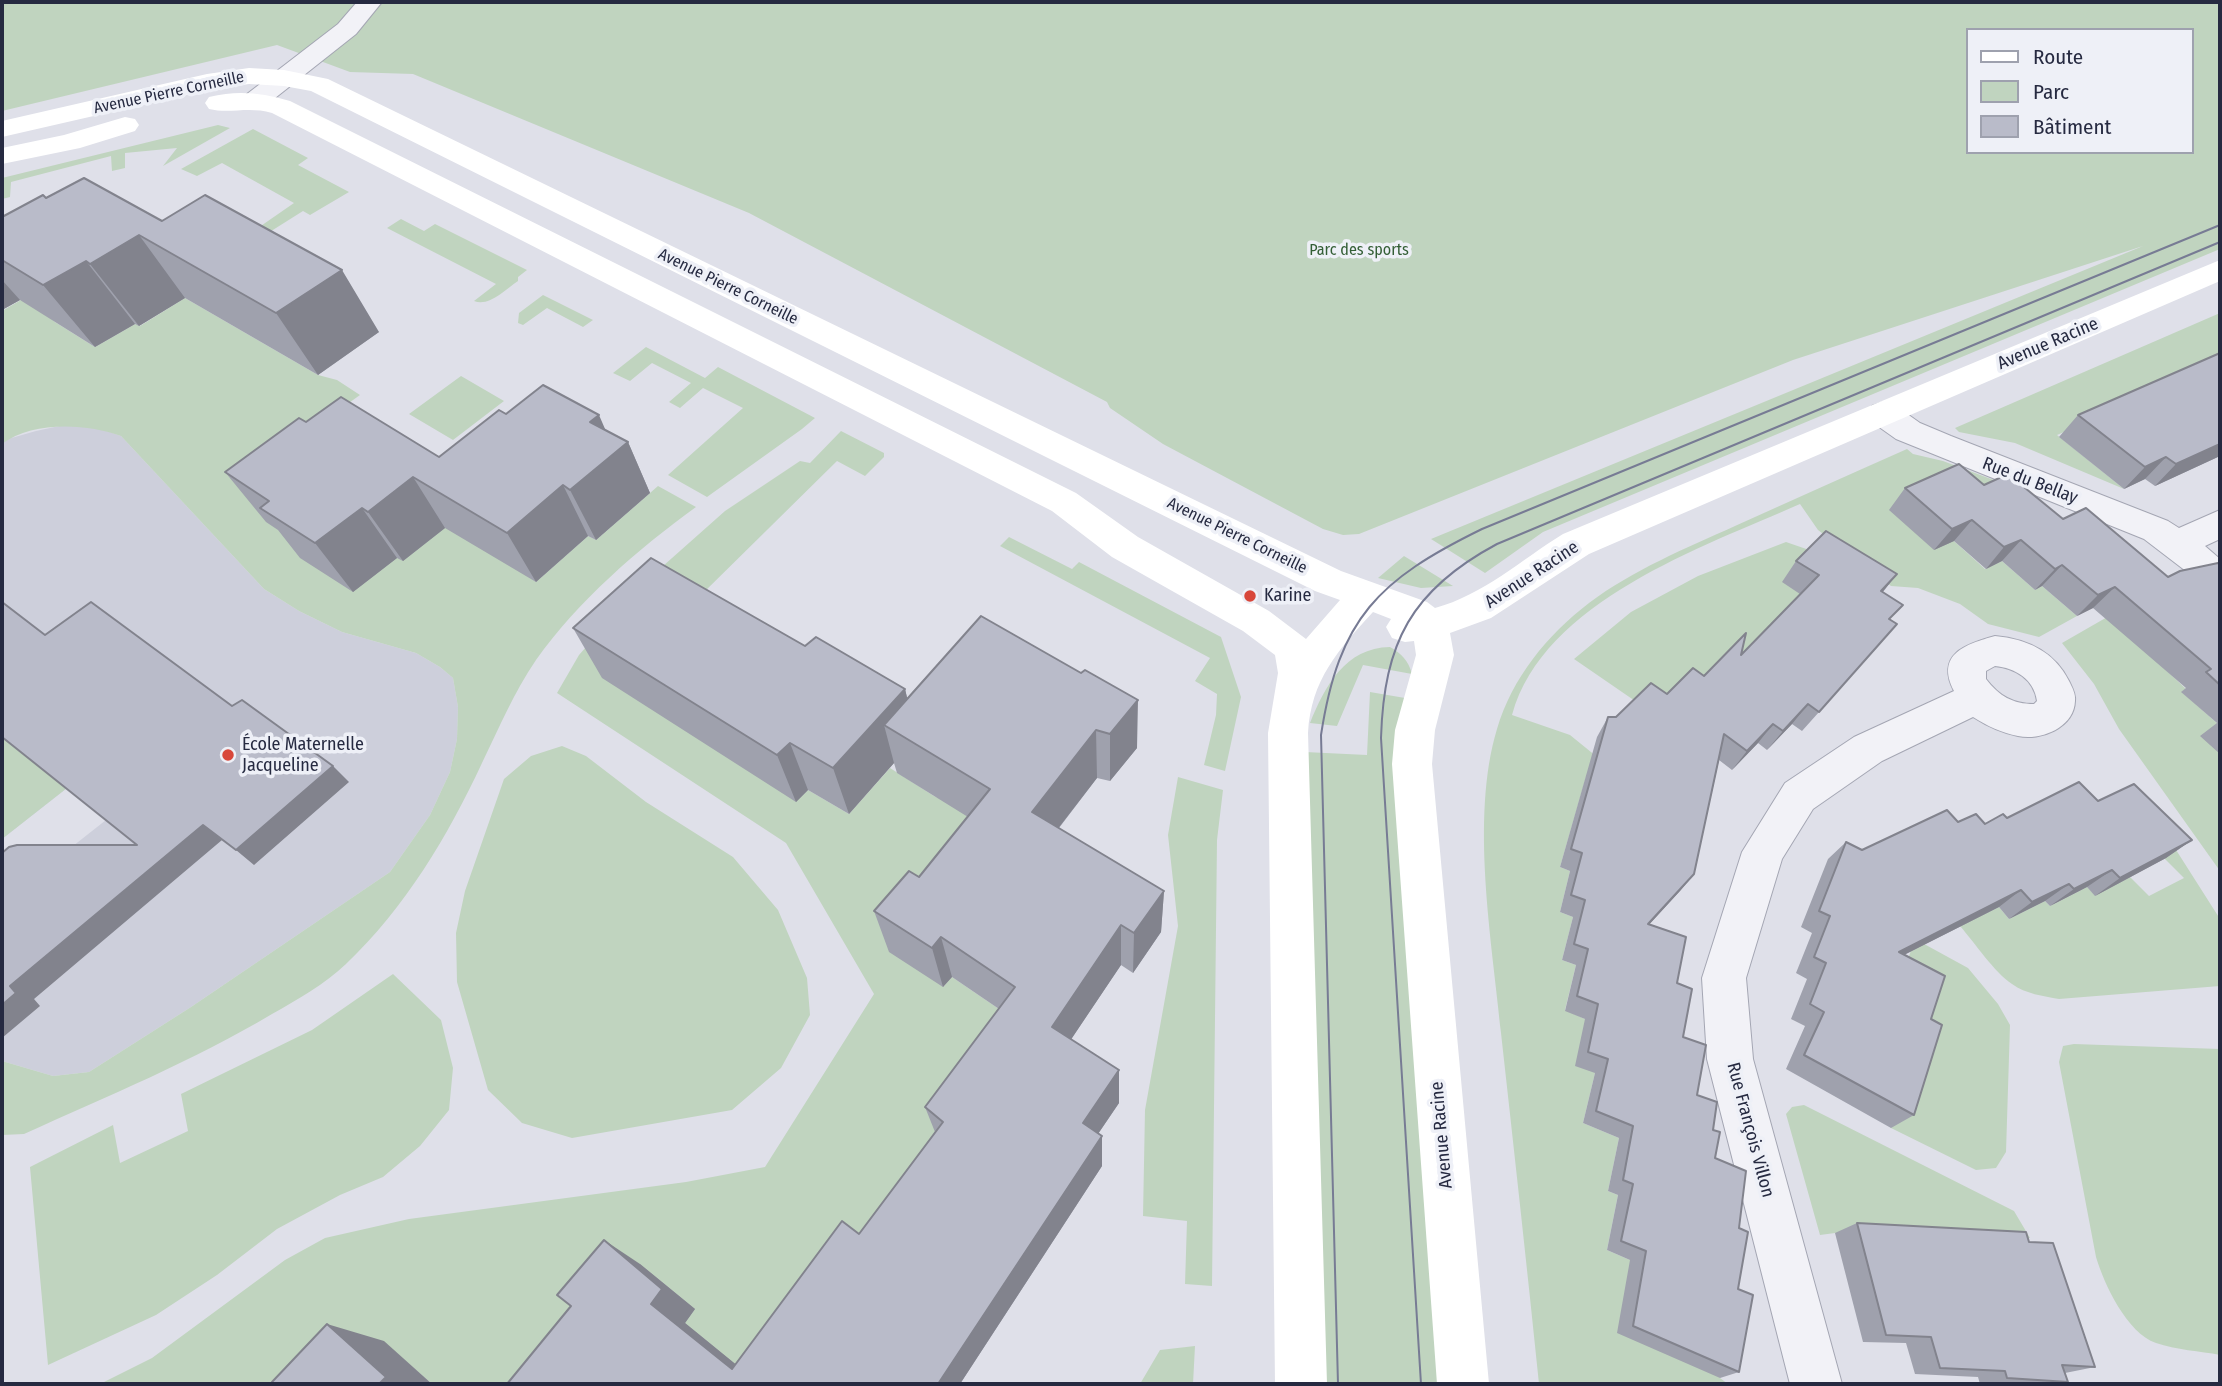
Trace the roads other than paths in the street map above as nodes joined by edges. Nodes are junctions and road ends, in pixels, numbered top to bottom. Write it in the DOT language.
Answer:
graph roads {
  1 [pos="370,2"];
  2 [pos="284,78"];
  3 [pos="256,100"];
  4 [pos="2,130"];
  5 [pos="2,156"];
  6 [pos="2220,270"];
  7 [pos="1884,414"];
  8 [pos="1064,502"];
  9 [pos="2220,523"];
  10 [pos="2178,544"];
  11 [pos="2220,584"];
  12 [pos="1357,605"];
  13 [pos="1430,625"];
  14 [pos="1976,698"];
  15 [pos="1292,700"];
  16 [pos="1301,1384"];
  17 [pos="1463,1384"];
  18 [pos="1816,1384"];
  1 -- 2 [label="street"];
  2 -- 3 [label="street"];
  2 -- 4 [label="street, Avenue Pierre Corneille"];
  2 -- 12 [label="street, Avenue Pierre Corneille"];
  3 -- 5 [label="street, Avenue Pierre Corneille"];
  3 -- 8 [label="street, Avenue Pierre Corneille"];
  6 -- 7 [label="street, Avenue Racine"];
  7 -- 10 [label="street, Rue du Bellay"];
  7 -- 13 [label="street, Avenue Racine"];
  8 -- 12 [label="street"];
  8 -- 15 [label="street, Avenue Pierre Corneille"];
  9 -- 10 [label="street"];
  10 -- 11 [label="street, Rue du Bellay"];
  12 -- 13 [label="street"];
  12 -- 15 [label="street"];
  13 -- 17 [label="street, Avenue Racine"];
  14 -- 18 [label="street, Rue François Villon"];
  15 -- 16 [label="street"];
}
